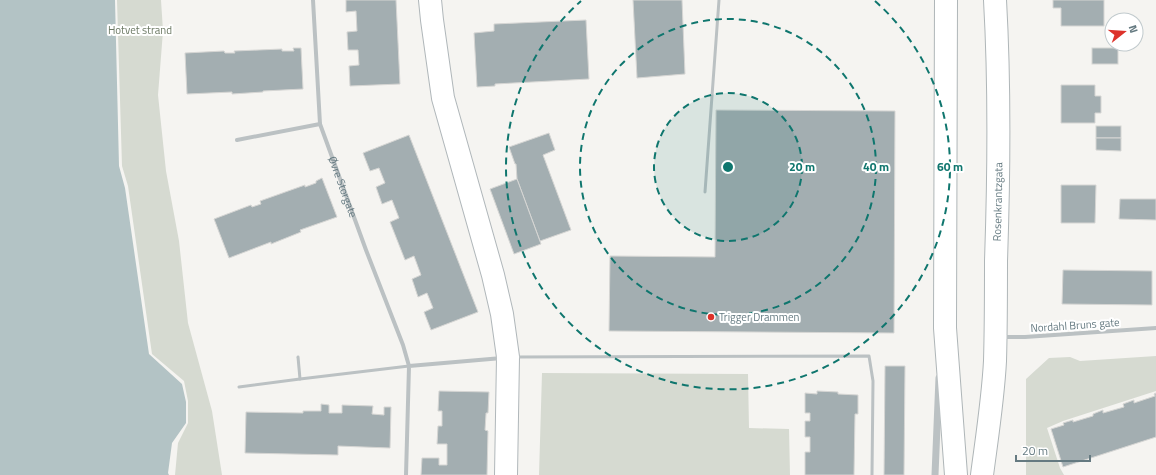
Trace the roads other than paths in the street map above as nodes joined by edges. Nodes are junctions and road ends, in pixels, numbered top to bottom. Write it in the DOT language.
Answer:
graph roads {
  1 [pos="313,0"];
  2 [pos="430,0"];
  3 [pos="719,0"];
  4 [pos="946,0"];
  5 [pos="996,0"];
  6 [pos="320,124"];
  7 [pos="237,140"];
  8 [pos="705,192"];
  9 [pos="945,328"];
  10 [pos="1156,328"];
  11 [pos="996,337"];
  12 [pos="298,357"];
  13 [pos="508,357"];
  14 [pos="409,366"];
  15 [pos="300,378"];
  16 [pos="239,388"];
  17 [pos="992,404"];
  18 [pos="993,451"];
  19 [pos="406,475"];
  20 [pos="506,475"];
  21 [pos="872,475"];
  22 [pos="935,475"];
  23 [pos="956,475"];
  24 [pos="982,475"];
  1 -- 6 [label="street, Øvre Storgate"];
  2 -- 13 [label="main road"];
  3 -- 8 [label="lane"];
  4 -- 9 [label="main road"];
  5 -- 11 [label="main road, Rosenkrantzgata"];
  6 -- 7 [label="street"];
  6 -- 14 [label="street, Øvre Storgate"];
  9 -- 22 [label="street"];
  9 -- 23 [label="main road"];
  10 -- 11 [label="street, Nordahl Bruns gate"];
  11 -- 17 [label="main road, Rosenkrantzgata"];
  12 -- 15 [label="lane"];
  13 -- 14 [label="street"];
  13 -- 20 [label="main road"];
  13 -- 21 [label="lane"];
  14 -- 15 [label="lane"];
  14 -- 19 [label="street, Øvre Storgate"];
  15 -- 16 [label="lane"];
  17 -- 18 [label="street, Rosenkrantzgata"];
  17 -- 24 [label="main road, Rosenkrantzgata"];
}
